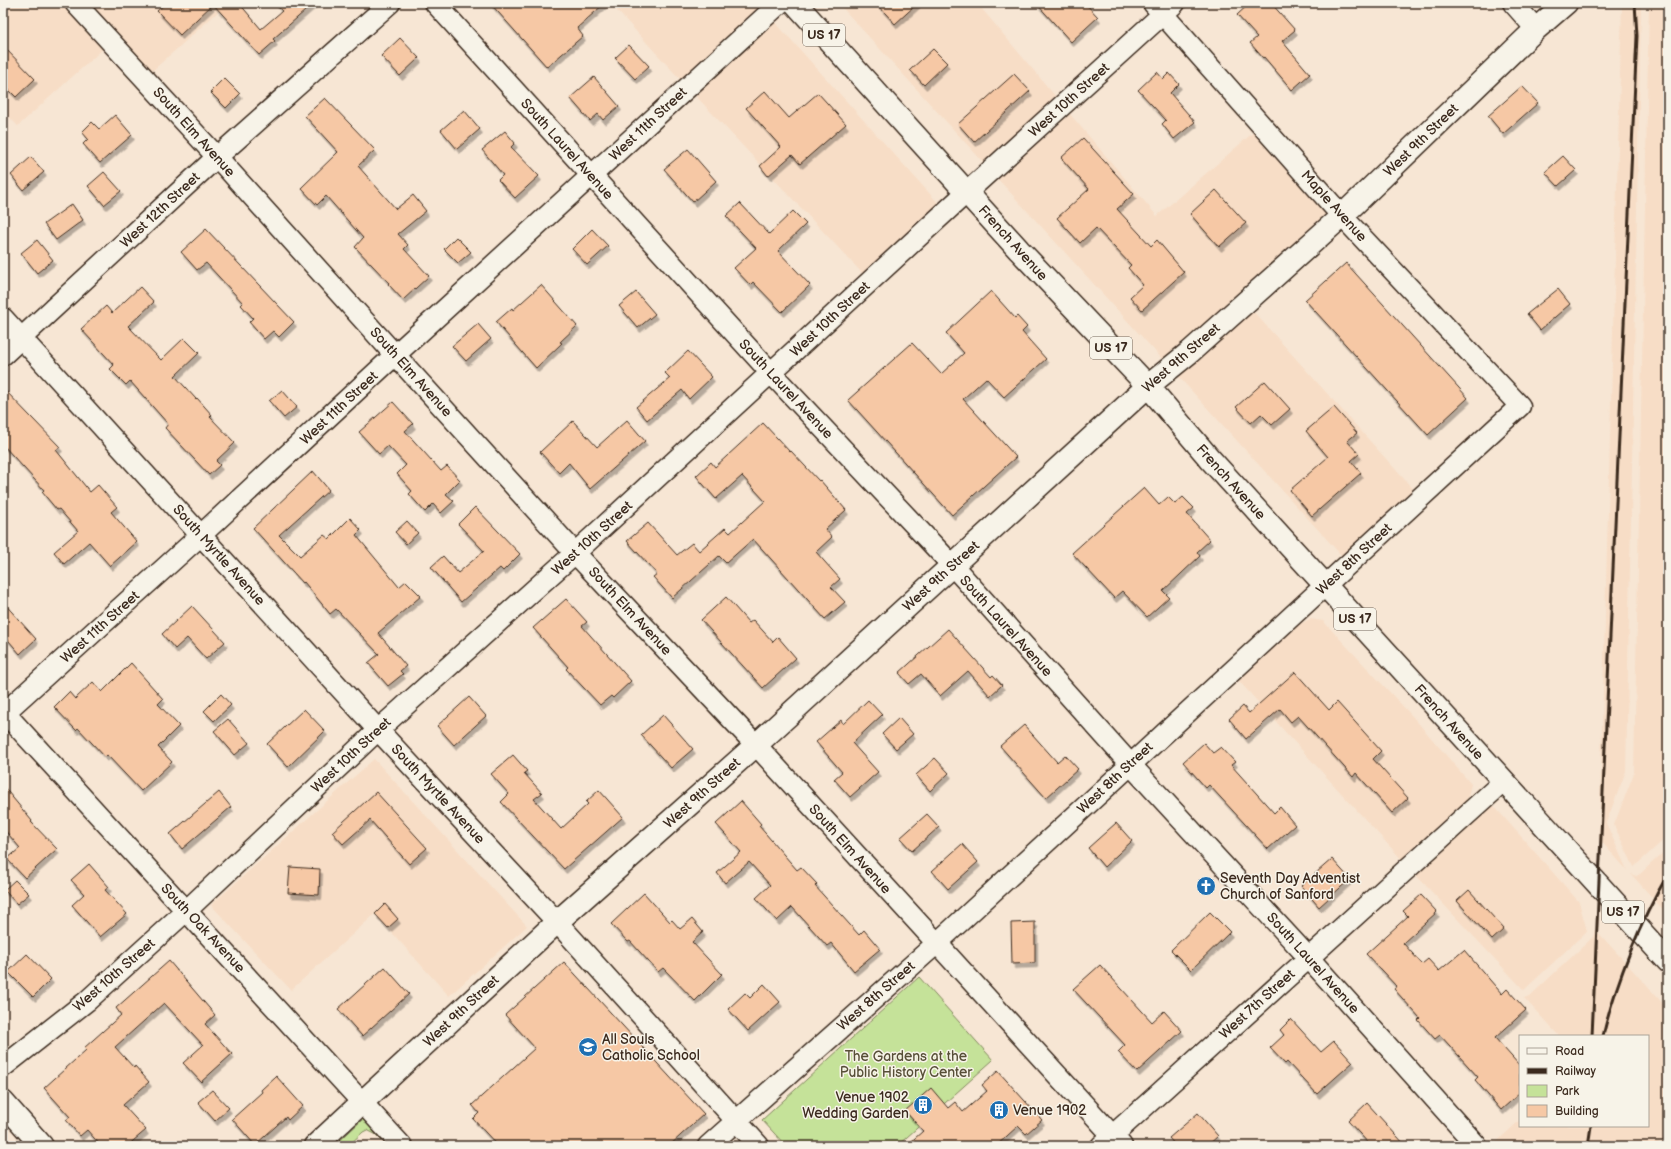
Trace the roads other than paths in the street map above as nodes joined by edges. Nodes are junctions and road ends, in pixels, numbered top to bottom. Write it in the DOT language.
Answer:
graph roads {
  1 [pos="75,3"];
  2 [pos="390,3"];
  3 [pos="435,3"];
  4 [pos="780,3"];
  5 [pos="795,3"];
  6 [pos="1513,3"];
  7 [pos="1566,3"];
  8 [pos="1164,7"];
  9 [pos="1536,29"];
  10 [pos="217,157"];
  11 [pos="591,176"];
  12 [pos="967,192"];
  13 [pos="1342,216"];
  14 [pos="3,318"];
  15 [pos="22,338"];
  16 [pos="3,355"];
  17 [pos="395,356"];
  18 [pos="771,374"];
  19 [pos="1148,386"];
  20 [pos="1520,406"];
  21 [pos="201,536"];
  22 [pos="575,553"];
  23 [pos="953,566"];
  24 [pos="1325,586"];
  25 [pos="4,713"];
  26 [pos="378,730"];
  27 [pos="756,745"];
  28 [pos="1130,764"];
  29 [pos="1504,782"];
  30 [pos="187,910"];
  31 [pos="557,922"];
  32 [pos="936,944"];
  33 [pos="1308,957"];
  34 [pos="1668,961"];
  35 [pos="3,1067"];
  36 [pos="3,1102"];
  37 [pos="363,1102"];
  38 [pos="736,1120"];
  39 [pos="1112,1143"];
  40 [pos="42,1146"];
  41 [pos="315,1146"];
  42 [pos="402,1146"];
  43 [pos="708,1146"];
  44 [pos="759,1146"];
  45 [pos="1477,1146"];
  1 -- 10 [label="street, South Elm Avenue"];
  2 -- 10 [label="street, West 12th Street"];
  3 -- 11 [label="street, South Laurel Avenue"];
  4 -- 11 [label="street, West 11th Street"];
  5 -- 12 [label="street, French Avenue / US 17"];
  6 -- 9 [label="street"];
  7 -- 9 [label="street, West 9th Street"];
  8 -- 12 [label="street, West 10th Street"];
  8 -- 13 [label="street, Maple Avenue"];
  9 -- 13 [label="street, West 9th Street"];
  10 -- 15 [label="street, West 12th Street"];
  10 -- 17 [label="street, South Elm Avenue"];
  11 -- 17 [label="street, West 11th Street"];
  11 -- 18 [label="street, South Laurel Avenue"];
  12 -- 18 [label="street, West 10th Street"];
  12 -- 19 [label="street, French Avenue / US 17"];
  13 -- 19 [label="street, West 9th Street"];
  13 -- 20 [label="street, Maple Avenue"];
  14 -- 15 [label="street, South Myrtle Avenue"];
  15 -- 16 [label="street, West 12th Street"];
  15 -- 21 [label="street, South Myrtle Avenue"];
  17 -- 21 [label="street, West 11th Street"];
  17 -- 22 [label="street, South Elm Avenue"];
  18 -- 22 [label="street, West 10th Street"];
  18 -- 23 [label="street, South Laurel Avenue"];
  19 -- 23 [label="street, West 9th Street"];
  19 -- 24 [label="street, French Avenue / US 17"];
  20 -- 24 [label="street, West 8th Street"];
  21 -- 25 [label="street, West 11th Street"];
  21 -- 26 [label="street, South Myrtle Avenue"];
  22 -- 26 [label="street, West 10th Street"];
  22 -- 27 [label="street, South Elm Avenue"];
  23 -- 27 [label="street, West 9th Street"];
  23 -- 28 [label="street, South Laurel Avenue"];
  24 -- 28 [label="street, West 8th Street"];
  24 -- 29 [label="street, French Avenue / US 17"];
  25 -- 30 [label="street, South Oak Avenue"];
  26 -- 30 [label="street, West 10th Street"];
  26 -- 31 [label="street, South Myrtle Avenue"];
  27 -- 31 [label="street, West 9th Street"];
  27 -- 32 [label="street, South Elm Avenue"];
  28 -- 32 [label="street, West 8th Street"];
  28 -- 33 [label="street, South Laurel Avenue"];
  29 -- 33 [label="street, West 7th Street"];
  29 -- 34 [label="street, French Avenue / US 17"];
  30 -- 35 [label="street, West 10th Street"];
  30 -- 37 [label="street, South Oak Avenue"];
  31 -- 37 [label="street, West 9th Street"];
  31 -- 38 [label="street, South Myrtle Avenue"];
  32 -- 38 [label="street, West 8th Street"];
  32 -- 39 [label="street, South Elm Avenue"];
  33 -- 39 [label="street, West 7th Street"];
  33 -- 45 [label="street, South Laurel Avenue"];
  36 -- 40 [label="street"];
  37 -- 41 [label="street, West 9th Street"];
  37 -- 42 [label="street, South Oak Avenue"];
  38 -- 43 [label="street, West 8th Street"];
  38 -- 44 [label="street, South Myrtle Avenue"];
}
